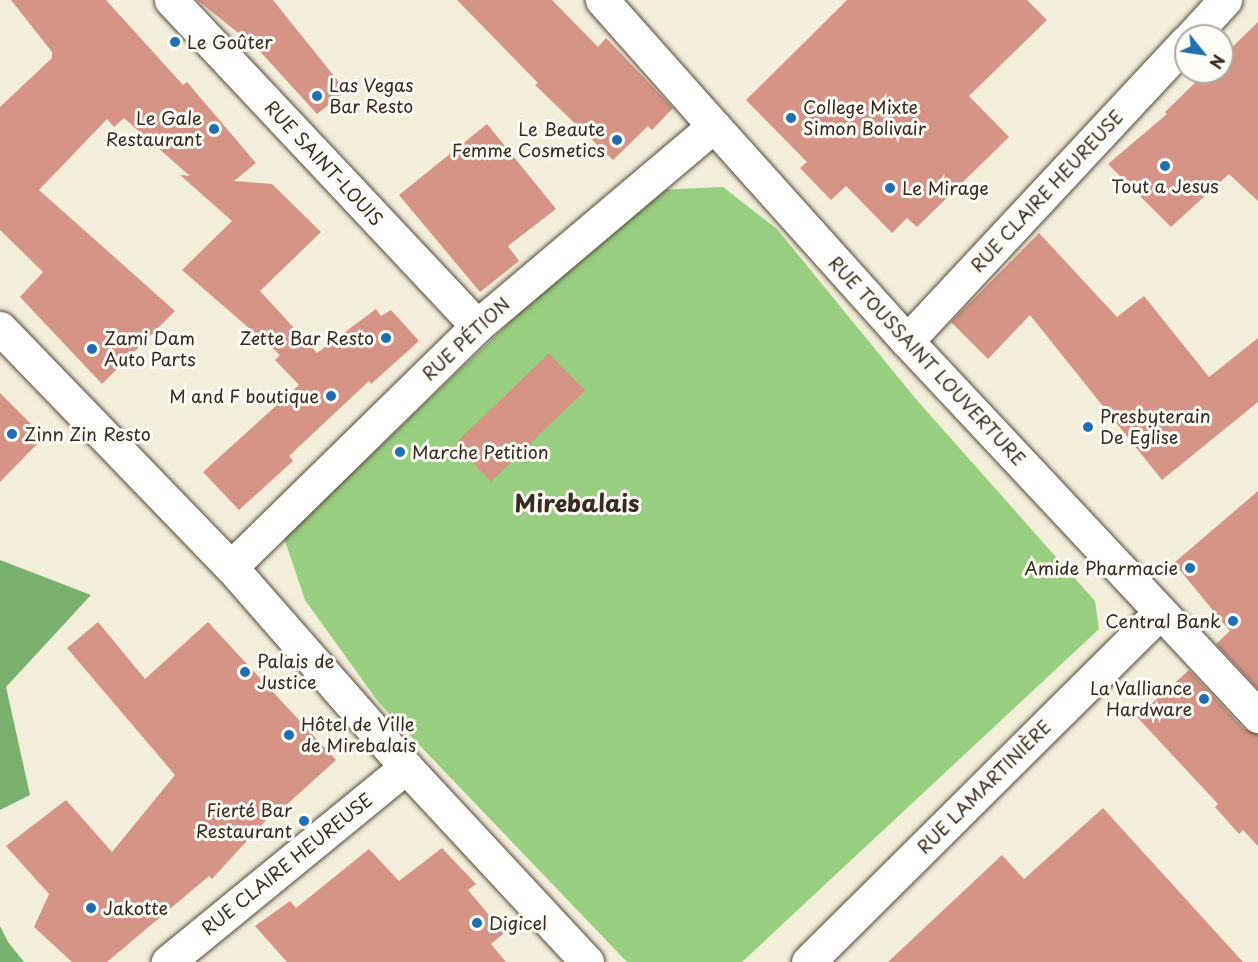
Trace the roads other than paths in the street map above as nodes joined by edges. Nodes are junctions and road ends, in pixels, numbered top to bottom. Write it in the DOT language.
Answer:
graph roads {
  1 [pos="171,0"];
  2 [pos="602,0"];
  3 [pos="1225,0"];
  4 [pos="1203,24"];
  5 [pos="1174,55"];
  6 [pos="714,126"];
  7 [pos="477,326"];
  8 [pos="0,328"];
  9 [pos="907,341"];
  10 [pos="231,567"];
  11 [pos="1160,612"];
  12 [pos="1258,716"];
  13 [pos="406,766"];
  14 [pos="168,962"];
  15 [pos="587,962"];
  16 [pos="808,962"];
  1 -- 7 [label="main road, RUE SAINT-LOUIS"];
  2 -- 6 [label="main road, RUE TOUSSAINT LOUVERTURE"];
  3 -- 4 [label="main road"];
  5 -- 9 [label="main road, RUE CLAIRE HEUREUSE"];
  6 -- 7 [label="main road, RUE PÉTION"];
  6 -- 9 [label="main road, RUE TOUSSAINT LOUVERTURE"];
  7 -- 10 [label="main road, RUE PÉTION"];
  8 -- 10 [label="main road"];
  9 -- 11 [label="main road, RUE TOUSSAINT LOUVERTURE"];
  10 -- 13 [label="main road"];
  11 -- 12 [label="main road, RUE TOUSSAINT LOUVERTURE"];
  11 -- 16 [label="main road, RUE LAMARTINIÈRE"];
  13 -- 14 [label="main road, RUE CLAIRE HEUREUSE"];
  13 -- 15 [label="main road"];
}
